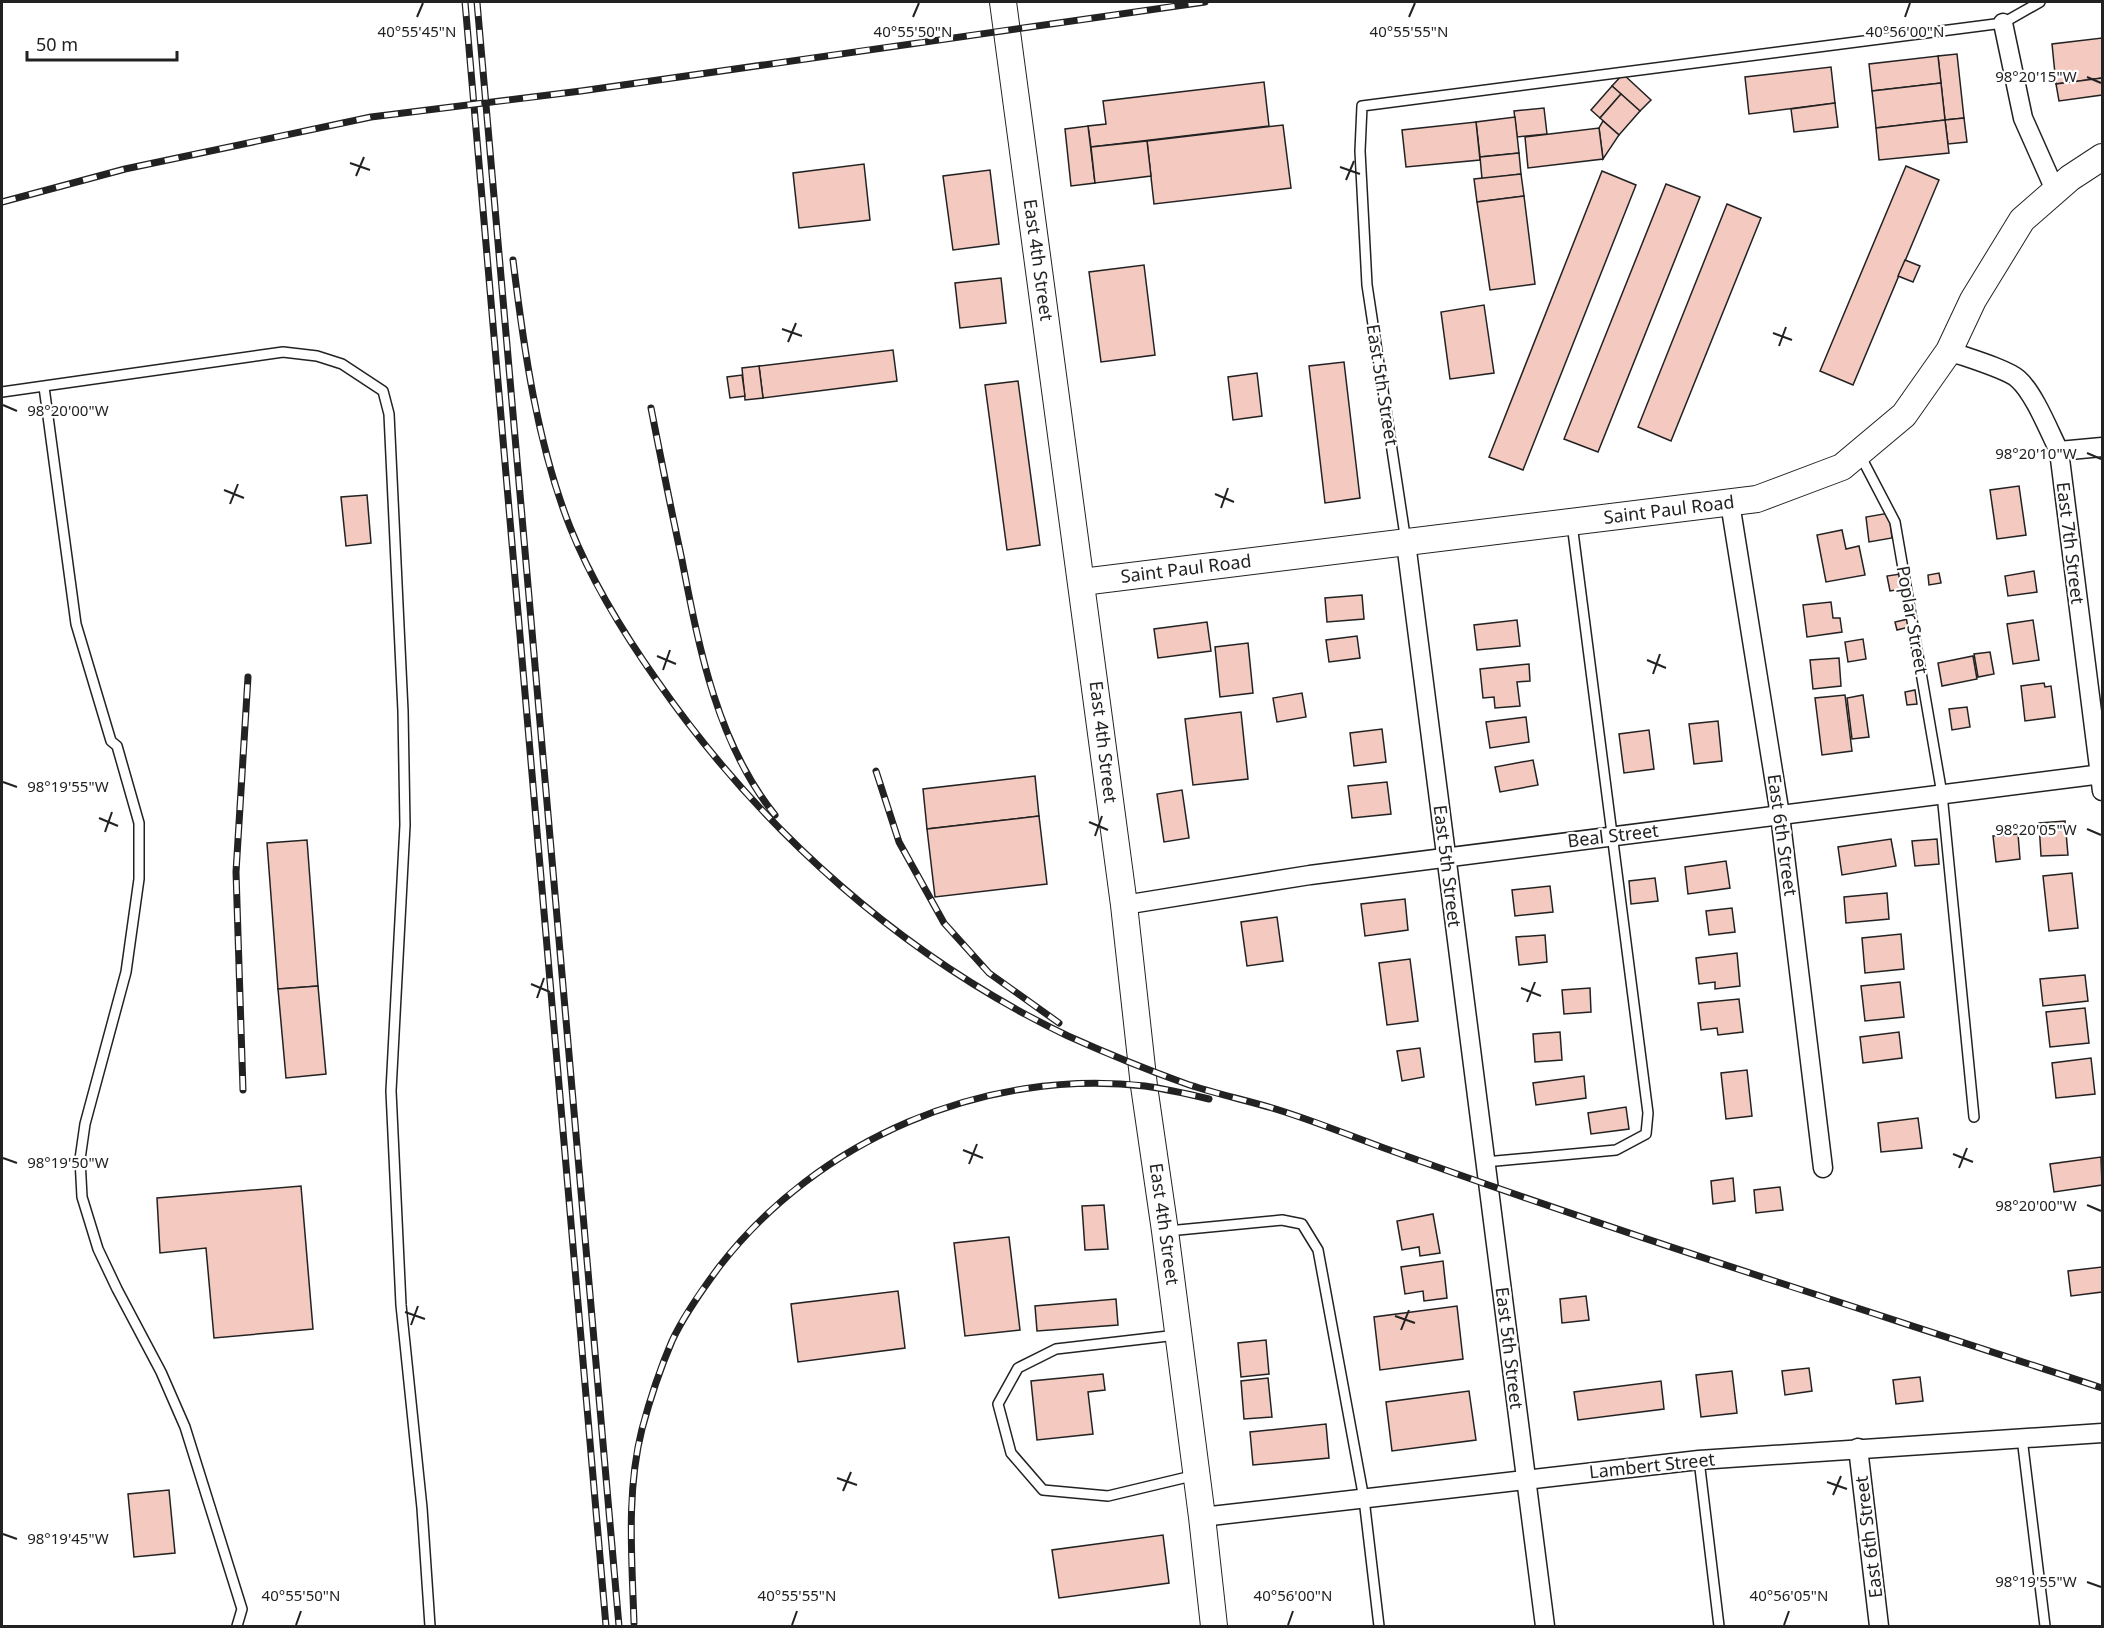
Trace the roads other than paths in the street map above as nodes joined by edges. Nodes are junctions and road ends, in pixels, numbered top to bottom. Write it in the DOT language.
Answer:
graph roads {
  1 [pos="1003,2"];
  2 [pos="2040,2"];
  3 [pos="2003,23"];
  4 [pos="2103,157"];
  5 [pos="2055,190"];
  6 [pos="1949,351"];
  7 [pos="44,387"];
  8 [pos="2,392"];
  9 [pos="2103,447"];
  10 [pos="2058,451"];
  11 [pos="1859,453"];
  12 [pos="1730,503"];
  13 [pos="1572,522"];
  14 [pos="1406,543"];
  15 [pos="1082,582"];
  16 [pos="2102,779"];
  17 [pos="1942,794"];
  18 [pos="1780,815"];
  19 [pos="1613,836"];
  20 [pos="1446,858"];
  21 [pos="1124,904"];
  22 [pos="1974,1117"];
  23 [pos="1485,1162"];
  24 [pos="1823,1168"];
  25 [pos="1166,1231"];
  26 [pos="1179,1335"];
  27 [pos="2103,1432"];
  28 [pos="2022,1438"];
  29 [pos="1858,1448"];
  30 [pos="1699,1460"];
  31 [pos="1197,1475"];
  32 [pos="1526,1480"];
  33 [pos="1364,1499"];
  34 [pos="1202,1517"];
  35 [pos="237,1626"];
  36 [pos="430,1626"];
  37 [pos="1214,1626"];
  38 [pos="1380,1626"];
  39 [pos="1545,1626"];
  40 [pos="1719,1626"];
  41 [pos="1879,1626"];
  42 [pos="2045,1626"];
  1 -- 15 [label="main road, East 4th Street"];
  2 -- 3 [label="lane"];
  3 -- 5 [label="street"];
  3 -- 14 [label="lane, East 5th Street"];
  4 -- 5 [label="main road, Saint Paul Road"];
  5 -- 6 [label="main road, Saint Paul Road"];
  6 -- 10 [label="street, East 7th Street"];
  6 -- 11 [label="main road, Saint Paul Road"];
  7 -- 8 [label="lane"];
  7 -- 35 [label="lane"];
  7 -- 36 [label="lane"];
  9 -- 10 [label="street"];
  10 -- 16 [label="street, East 7th Street"];
  11 -- 12 [label="main road, Saint Paul Road"];
  11 -- 17 [label="lane, Poplar Street"];
  12 -- 13 [label="main road, Saint Paul Road"];
  12 -- 18 [label="street, East 6th Street"];
  13 -- 14 [label="main road, Saint Paul Road"];
  13 -- 19 [label="lane"];
  14 -- 15 [label="main road, Saint Paul Road"];
  14 -- 20 [label="street, East 5th Street"];
  15 -- 21 [label="main road, East 4th Street"];
  16 -- 17 [label="street, Beal Street"];
  17 -- 18 [label="street, Beal Street"];
  17 -- 22 [label="lane, Poplar Street"];
  18 -- 19 [label="street, Beal Street"];
  18 -- 24 [label="street, East 6th Street"];
  19 -- 20 [label="street, Beal Street"];
  19 -- 23 [label="lane"];
  20 -- 21 [label="street, Beal Street"];
  20 -- 23 [label="street, East 5th Street"];
  21 -- 25 [label="main road, East 4th Street"];
  23 -- 32 [label="street, East 5th Street"];
  25 -- 26 [label="main road, East 4th Street"];
  25 -- 33 [label="lane"];
  26 -- 31 [label="main road, East 4th Street"];
  26 -- 31 [label="lane"];
  27 -- 28 [label="street, Lambert Street"];
  28 -- 29 [label="street, Lambert Street"];
  28 -- 42 [label="lane"];
  29 -- 30 [label="street, Lambert Street"];
  29 -- 41 [label="street, East 6th Street"];
  30 -- 32 [label="street, Lambert Street"];
  30 -- 40 [label="lane"];
  31 -- 34 [label="main road, East 4th Street"];
  32 -- 33 [label="street, Lambert Street"];
  32 -- 39 [label="street, East 5th Street"];
  33 -- 34 [label="street, Lambert Street"];
  33 -- 38 [label="lane"];
  34 -- 37 [label="main road, East 4th Street"];
}
